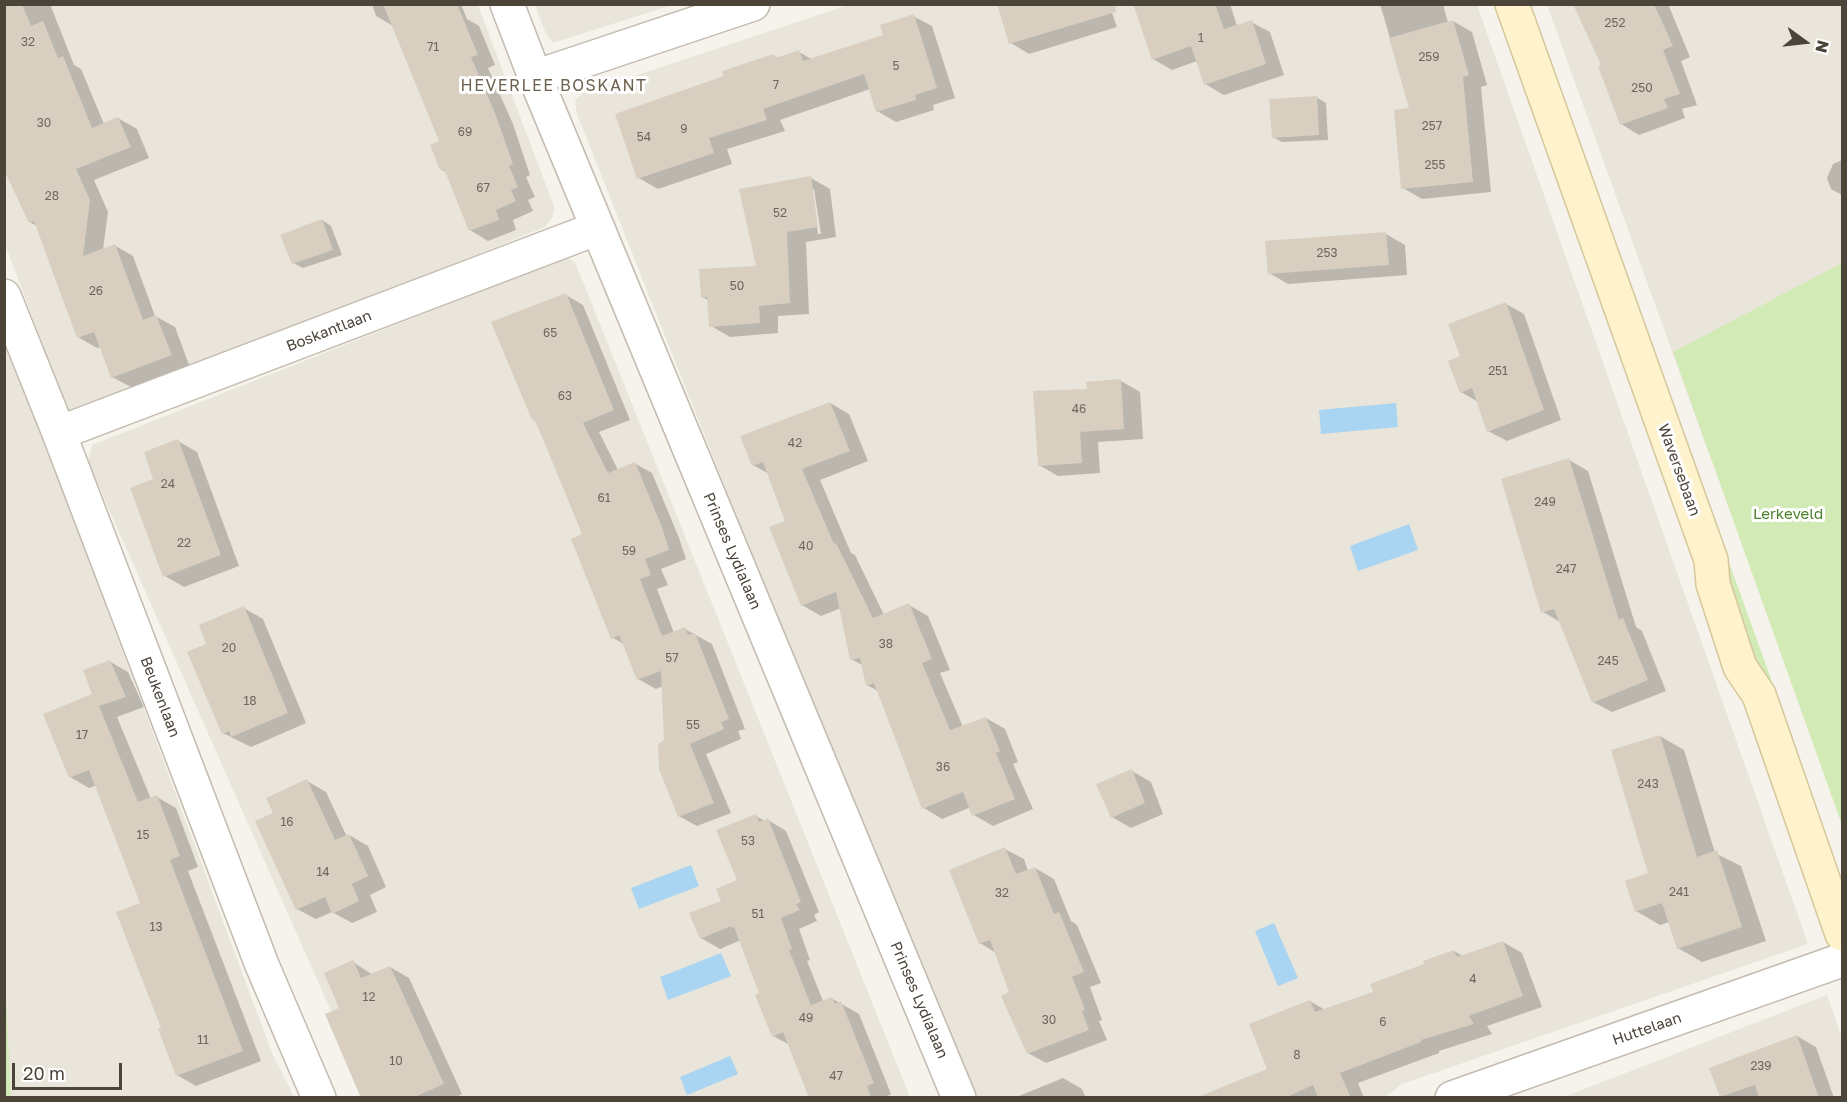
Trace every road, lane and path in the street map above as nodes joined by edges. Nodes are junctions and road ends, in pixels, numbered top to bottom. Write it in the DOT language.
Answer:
graph roads {
  1 [pos="507,4"];
  2 [pos="753,4"];
  3 [pos="1512,4"];
  4 [pos="535,77"];
  5 [pos="598,228"];
  6 [pos="4,296"];
  7 [pos="59,433"];
  8 [pos="1842,934"];
  9 [pos="1842,960"];
  10 [pos="319,1098"];
  11 [pos="959,1098"];
  12 [pos="1452,1098"];
  1 -- 4 [label="street, Prinses Lydialaan"];
  2 -- 4 [label="street"];
  3 -- 8 [label="street, Waversebaan"];
  4 -- 5 [label="street, Prinses Lydialaan"];
  5 -- 7 [label="street, Boskantlaan"];
  5 -- 11 [label="street, Prinses Lydialaan"];
  6 -- 7 [label="street, Beukenlaan"];
  7 -- 10 [label="street, Beukenlaan"];
  9 -- 12 [label="street, Huttelaan"];
}
